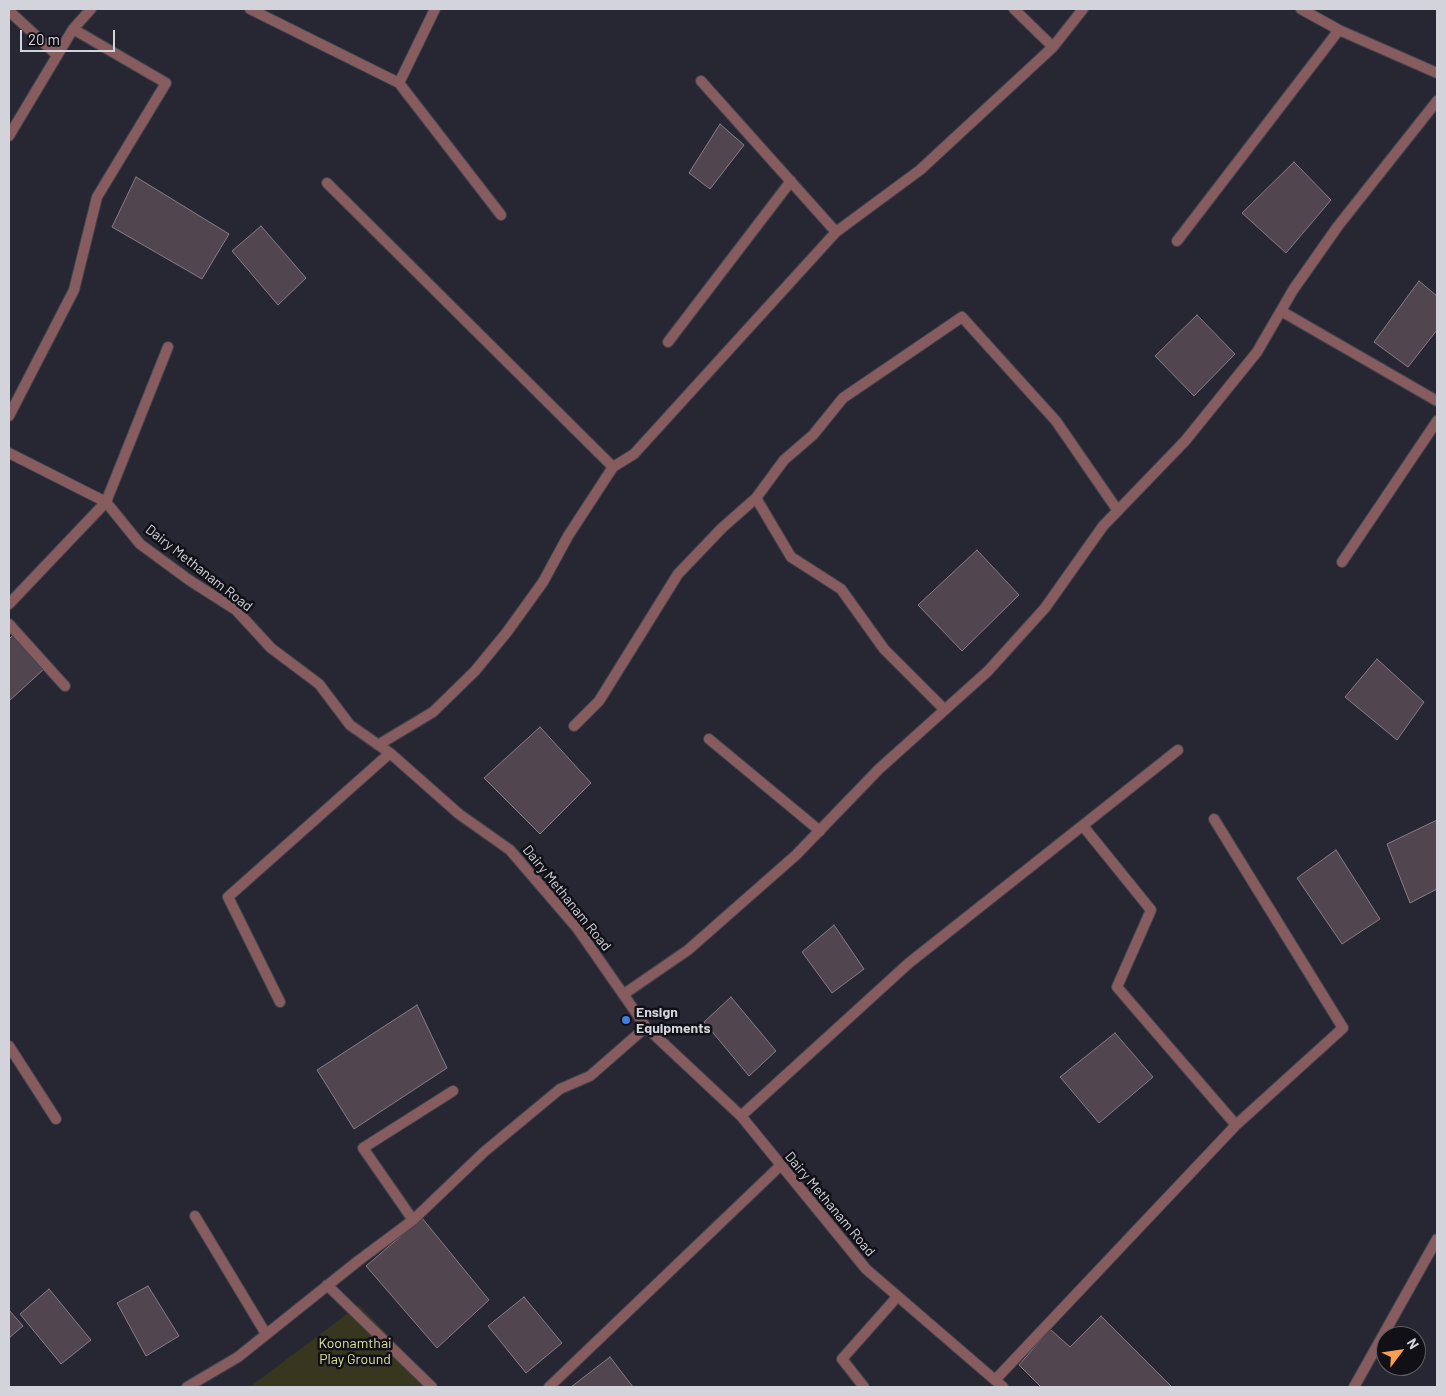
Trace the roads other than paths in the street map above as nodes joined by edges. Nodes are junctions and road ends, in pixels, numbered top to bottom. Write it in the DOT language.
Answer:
graph roads {
  1 [pos="91,9"];
  2 [pos="250,9"];
  3 [pos="435,9"];
  4 [pos="1014,9"];
  5 [pos="1084,9"];
  6 [pos="1301,9"];
  7 [pos="9,11"];
  8 [pos="73,29"];
  9 [pos="1340,30"];
  10 [pos="1053,47"];
  11 [pos="57,55"];
  12 [pos="1437,73"];
  13 [pos="701,81"];
  14 [pos="399,83"];
  15 [pos="1437,101"];
  16 [pos="9,136"];
  17 [pos="790,181"];
  18 [pos="327,183"];
  19 [pos="501,215"];
  20 [pos="836,232"];
  21 [pos="1178,241"];
  22 [pos="1281,311"];
  23 [pos="668,342"];
  24 [pos="168,347"];
  25 [pos="1437,401"];
  26 [pos="9,416"];
  27 [pos="1437,421"];
  28 [pos="9,453"];
  29 [pos="613,467"];
  30 [pos="756,498"];
  31 [pos="106,502"];
  32 [pos="1118,512"];
  33 [pos="1342,562"];
  34 [pos="9,604"];
  35 [pos="9,624"];
  36 [pos="65,686"];
  37 [pos="945,710"];
  38 [pos="574,726"];
  39 [pos="709,738"];
  40 [pos="378,745"];
  41 [pos="1178,750"];
  42 [pos="390,753"];
  43 [pos="1214,819"];
  44 [pos="1083,826"];
  45 [pos="820,830"];
  46 [pos="624,994"];
  47 [pos="280,1002"];
  48 [pos="646,1028"];
  49 [pos="9,1046"];
  50 [pos="453,1091"];
  51 [pos="741,1116"];
  52 [pos="56,1119"];
  53 [pos="1236,1125"];
  54 [pos="780,1166"];
  55 [pos="195,1216"];
  56 [pos="414,1220"];
  57 [pos="1437,1239"];
  58 [pos="327,1285"];
  59 [pos="897,1297"];
  60 [pos="266,1334"];
  61 [pos="999,1384"];
  62 [pos="187,1387"];
  63 [pos="432,1387"];
  64 [pos="549,1387"];
  65 [pos="864,1387"];
  66 [pos="1354,1387"];
  1 -- 8 [label="street"];
  2 -- 14 [label="street"];
  3 -- 14 [label="street"];
  4 -- 10 [label="street"];
  5 -- 10 [label="street"];
  6 -- 9 [label="street"];
  7 -- 11 [label="street"];
  8 -- 11 [label="street"];
  8 -- 26 [label="street"];
  9 -- 12 [label="street"];
  9 -- 21 [label="street"];
  10 -- 20 [label="street"];
  11 -- 16 [label="street"];
  13 -- 17 [label="street"];
  14 -- 19 [label="street"];
  15 -- 22 [label="street"];
  17 -- 20 [label="street"];
  17 -- 23 [label="street"];
  18 -- 29 [label="street"];
  20 -- 29 [label="street"];
  22 -- 25 [label="street"];
  22 -- 32 [label="street"];
  24 -- 31 [label="street"];
  27 -- 33 [label="street"];
  28 -- 31 [label="street, Dairy Methanam Road"];
  29 -- 40 [label="street"];
  30 -- 32 [label="street"];
  30 -- 37 [label="street"];
  30 -- 38 [label="street"];
  31 -- 34 [label="street"];
  31 -- 40 [label="street, Dairy Methanam Road"];
  32 -- 37 [label="street"];
  35 -- 36 [label="street"];
  37 -- 45 [label="street"];
  39 -- 45 [label="street"];
  40 -- 42 [label="street, Dairy Methanam Road"];
  41 -- 44 [label="street"];
  42 -- 46 [label="street, Dairy Methanam Road"];
  42 -- 47 [label="street"];
  43 -- 53 [label="street"];
  44 -- 51 [label="street"];
  44 -- 53 [label="street"];
  45 -- 46 [label="street"];
  46 -- 48 [label="street, Dairy Methanam Road"];
  48 -- 51 [label="street, Dairy Methanam Road"];
  48 -- 56 [label="street"];
  49 -- 52 [label="street"];
  50 -- 56 [label="street"];
  51 -- 54 [label="street, Dairy Methanam Road"];
  53 -- 61 [label="street"];
  54 -- 59 [label="street, Dairy Methanam Road"];
  54 -- 64 [label="street"];
  55 -- 60 [label="street"];
  56 -- 58 [label="street"];
  57 -- 66 [label="street"];
  58 -- 60 [label="street"];
  58 -- 63 [label="street"];
  59 -- 61 [label="street, Dairy Methanam Road"];
  59 -- 65 [label="street"];
  60 -- 62 [label="street"];
}
